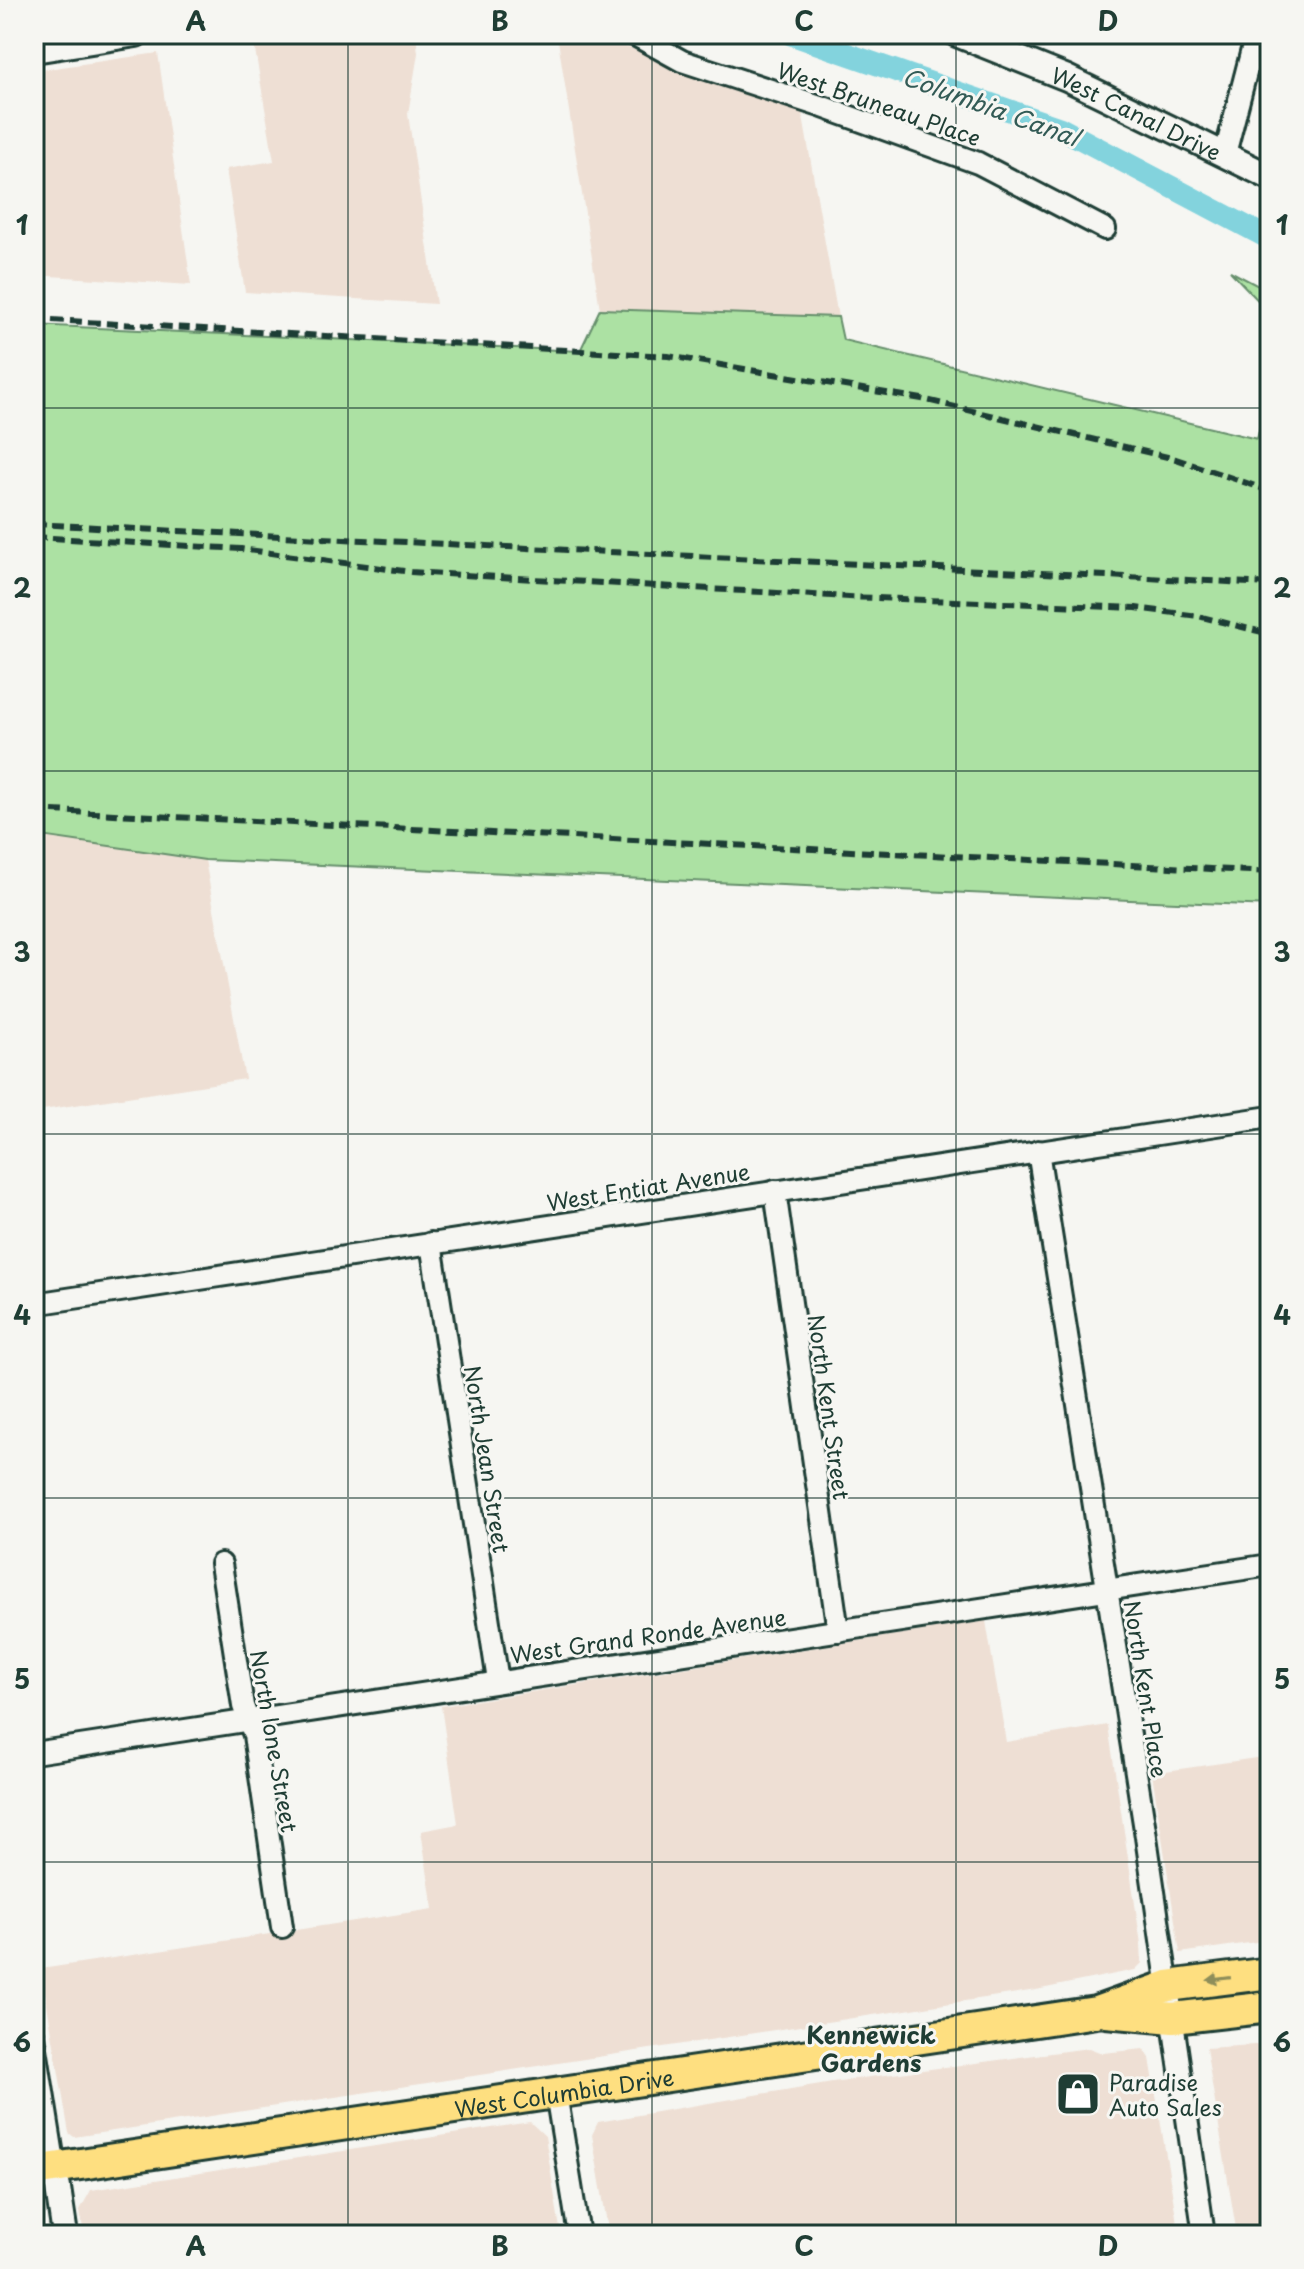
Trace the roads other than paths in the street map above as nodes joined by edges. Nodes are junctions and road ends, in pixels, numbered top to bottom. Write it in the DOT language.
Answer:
graph roads {
  1 [pos="136,34"];
  2 [pos="633,34"];
  3 [pos="957,34"];
  4 [pos="1256,34"];
  5 [pos="34,50"];
  6 [pos="1225,154"];
  7 [pos="1270,177"];
  8 [pos="1105,229"];
  9 [pos="1270,1117"];
  10 [pos="1038,1151"];
  11 [pos="775,1191"];
  12 [pos="431,1243"];
  13 [pos="34,1304"];
  14 [pos="221,1564"];
  15 [pos="1270,1565"];
  16 [pos="1107,1589"];
  17 [pos="838,1631"];
  18 [pos="498,1681"];
  19 [pos="248,1720"];
  20 [pos="34,1753"];
  21 [pos="282,1927"];
  22 [pos="1270,1973"];
  23 [pos="1168,1986"];
  24 [pos="1270,2007"];
  25 [pos="1096,2012"];
  26 [pos="1173,2018"];
  27 [pos="34,2036"];
  28 [pos="556,2093"];
  29 [pos="44,2170"];
  30 [pos="1198,2234"];
  31 [pos="65,2235"];
  32 [pos="579,2235"];
  1 -- 5 [label="street"];
  2 -- 8 [label="street, West Bruneau Place"];
  3 -- 6 [label="street, West Canal Drive"];
  4 -- 6 [label="street"];
  6 -- 7 [label="street, West Canal Drive"];
  9 -- 10 [label="street, West Entiat Avenue"];
  10 -- 11 [label="street, West Entiat Avenue"];
  10 -- 16 [label="street, North Kent Place"];
  11 -- 12 [label="street, West Entiat Avenue"];
  11 -- 17 [label="street, North Kent Street"];
  12 -- 13 [label="street, West Entiat Avenue"];
  12 -- 18 [label="street, North Jean Street"];
  14 -- 19 [label="street, North Ione Street"];
  15 -- 16 [label="street, West Grand Ronde Avenue"];
  16 -- 17 [label="street, West Grand Ronde Avenue"];
  16 -- 23 [label="street, North Kent Place"];
  17 -- 18 [label="street, West Grand Ronde Avenue"];
  18 -- 19 [label="street, West Grand Ronde Avenue"];
  19 -- 20 [label="street, West Grand Ronde Avenue"];
  19 -- 21 [label="street, North Ione Street"];
  22 -- 23 [label="main road, West Columbia Drive, one-way"];
  23 -- 25 [label="main road, West Columbia Drive"];
  23 -- 26 [label="street, North Kent Place"];
  24 -- 26 [label="main road, West Columbia Drive"];
  25 -- 26 [label="main road, West Columbia Drive"];
  25 -- 28 [label="main road, West Columbia Drive"];
  26 -- 30 [label="street, North Kent Place"];
  27 -- 29 [label="street"];
  28 -- 29 [label="main road, West Columbia Drive"];
  28 -- 32 [label="street"];
  29 -- 31 [label="street"];
}
